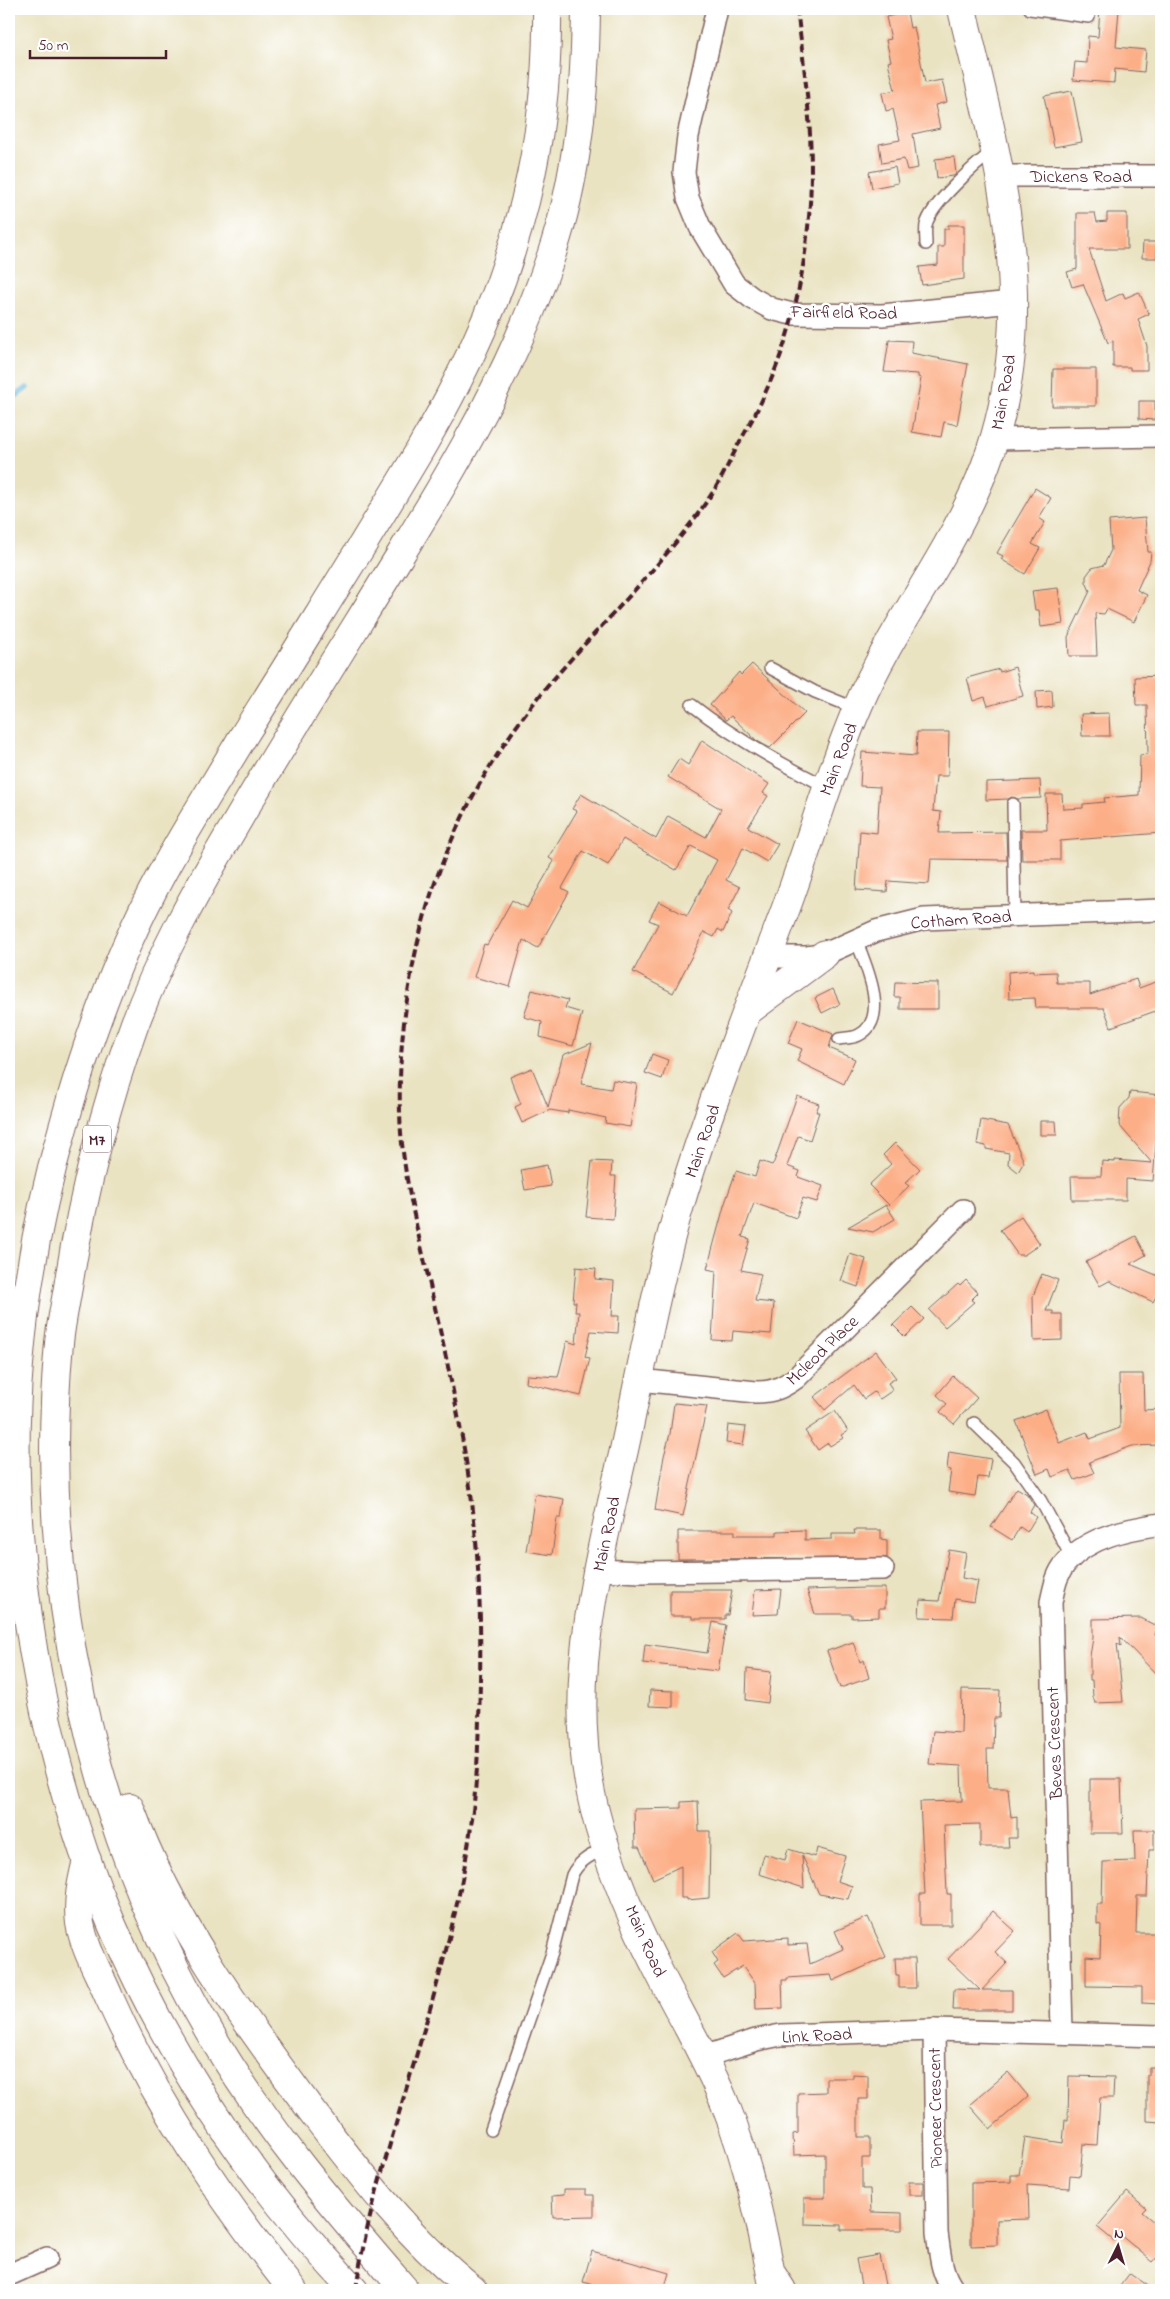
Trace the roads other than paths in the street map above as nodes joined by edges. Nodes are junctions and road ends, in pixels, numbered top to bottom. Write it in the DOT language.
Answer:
graph roads {
  1 [pos="547,9"];
  2 [pos="586,9"];
  3 [pos="717,9"];
  4 [pos="962,9"];
  5 [pos="1030,9"];
  6 [pos="1089,17"];
  7 [pos="995,149"];
  8 [pos="1000,176"];
  9 [pos="1161,176"];
  10 [pos="926,244"];
  11 [pos="1012,302"];
  12 [pos="1161,436"];
  13 [pos="994,439"];
  14 [pos="770,668"];
  15 [pos="692,705"];
  16 [pos="857,709"];
  17 [pos="827,787"];
  18 [pos="1012,804"];
  19 [pos="1161,910"];
  20 [pos="1016,915"];
  21 [pos="856,940"];
  22 [pos="825,954"];
  23 [pos="768,957"];
  24 [pos="748,1011"];
  25 [pos="839,1039"];
  26 [pos="963,1210"];
  27 [pos="639,1380"];
  28 [pos="974,1423"];
  29 [pos="1161,1524"];
  30 [pos="1072,1558"];
  31 [pos="883,1569"];
  32 [pos="598,1570"];
  33 [pos="66,1623"];
  34 [pos="607,1847"];
  35 [pos="87,1860"];
  36 [pos="934,2030"];
  37 [pos="1062,2032"];
  38 [pos="1161,2036"];
  39 [pos="703,2057"];
  40 [pos="491,2130"];
  41 [pos="47,2258"];
  42 [pos="9,2275"];
  43 [pos="776,2285"];
  44 [pos="294,2290"];
  45 [pos="354,2290"];
  46 [pos="405,2290"];
  47 [pos="473,2290"];
  48 [pos="954,2290"];
  1 -- 35 [label="main road, M7"];
  2 -- 33 [label="main road, M7"];
  3 -- 11 [label="street, Fairfield Road"];
  4 -- 7 [label="main road, Main Road"];
  5 -- 6 [label="lane"];
  7 -- 8 [label="main road, Main Road"];
  7 -- 10 [label="lane"];
  8 -- 9 [label="street, Dickens Road"];
  8 -- 11 [label="main road, Main Road"];
  11 -- 13 [label="main road, Main Road"];
  12 -- 13 [label="street"];
  13 -- 16 [label="main road, Main Road"];
  14 -- 16 [label="lane"];
  15 -- 17 [label="lane"];
  16 -- 17 [label="main road, Main Road"];
  17 -- 23 [label="main road, Main Road"];
  18 -- 20 [label="lane"];
  19 -- 20 [label="street, Cotham Road"];
  20 -- 21 [label="street, Cotham Road"];
  21 -- 22 [label="street, Cotham Road"];
  21 -- 25 [label="lane"];
  22 -- 23 [label="street, Cotham Road"];
  22 -- 24 [label="main road"];
  23 -- 24 [label="main road, Main Road"];
  24 -- 27 [label="main road, Main Road"];
  26 -- 27 [label="street, Mcleod Place"];
  27 -- 32 [label="main road, Main Road"];
  28 -- 30 [label="lane"];
  29 -- 30 [label="street, Beves Crescent"];
  30 -- 37 [label="street, Beves Crescent"];
  31 -- 32 [label="street"];
  32 -- 34 [label="main road, Main Road"];
  33 -- 46 [label="main road, M7"];
  33 -- 47 [label="main road"];
  34 -- 39 [label="main road, Main Road"];
  34 -- 40 [label="lane"];
  35 -- 44 [label="main road"];
  35 -- 45 [label="main road, M7"];
  36 -- 37 [label="street, Pioneer Crescent"];
  36 -- 39 [label="street, Link Road"];
  36 -- 48 [label="street, Pioneer Crescent"];
  37 -- 38 [label="street, Pioneer Crescent"];
  39 -- 43 [label="main road, Main Road"];
  41 -- 42 [label="street"];
}
